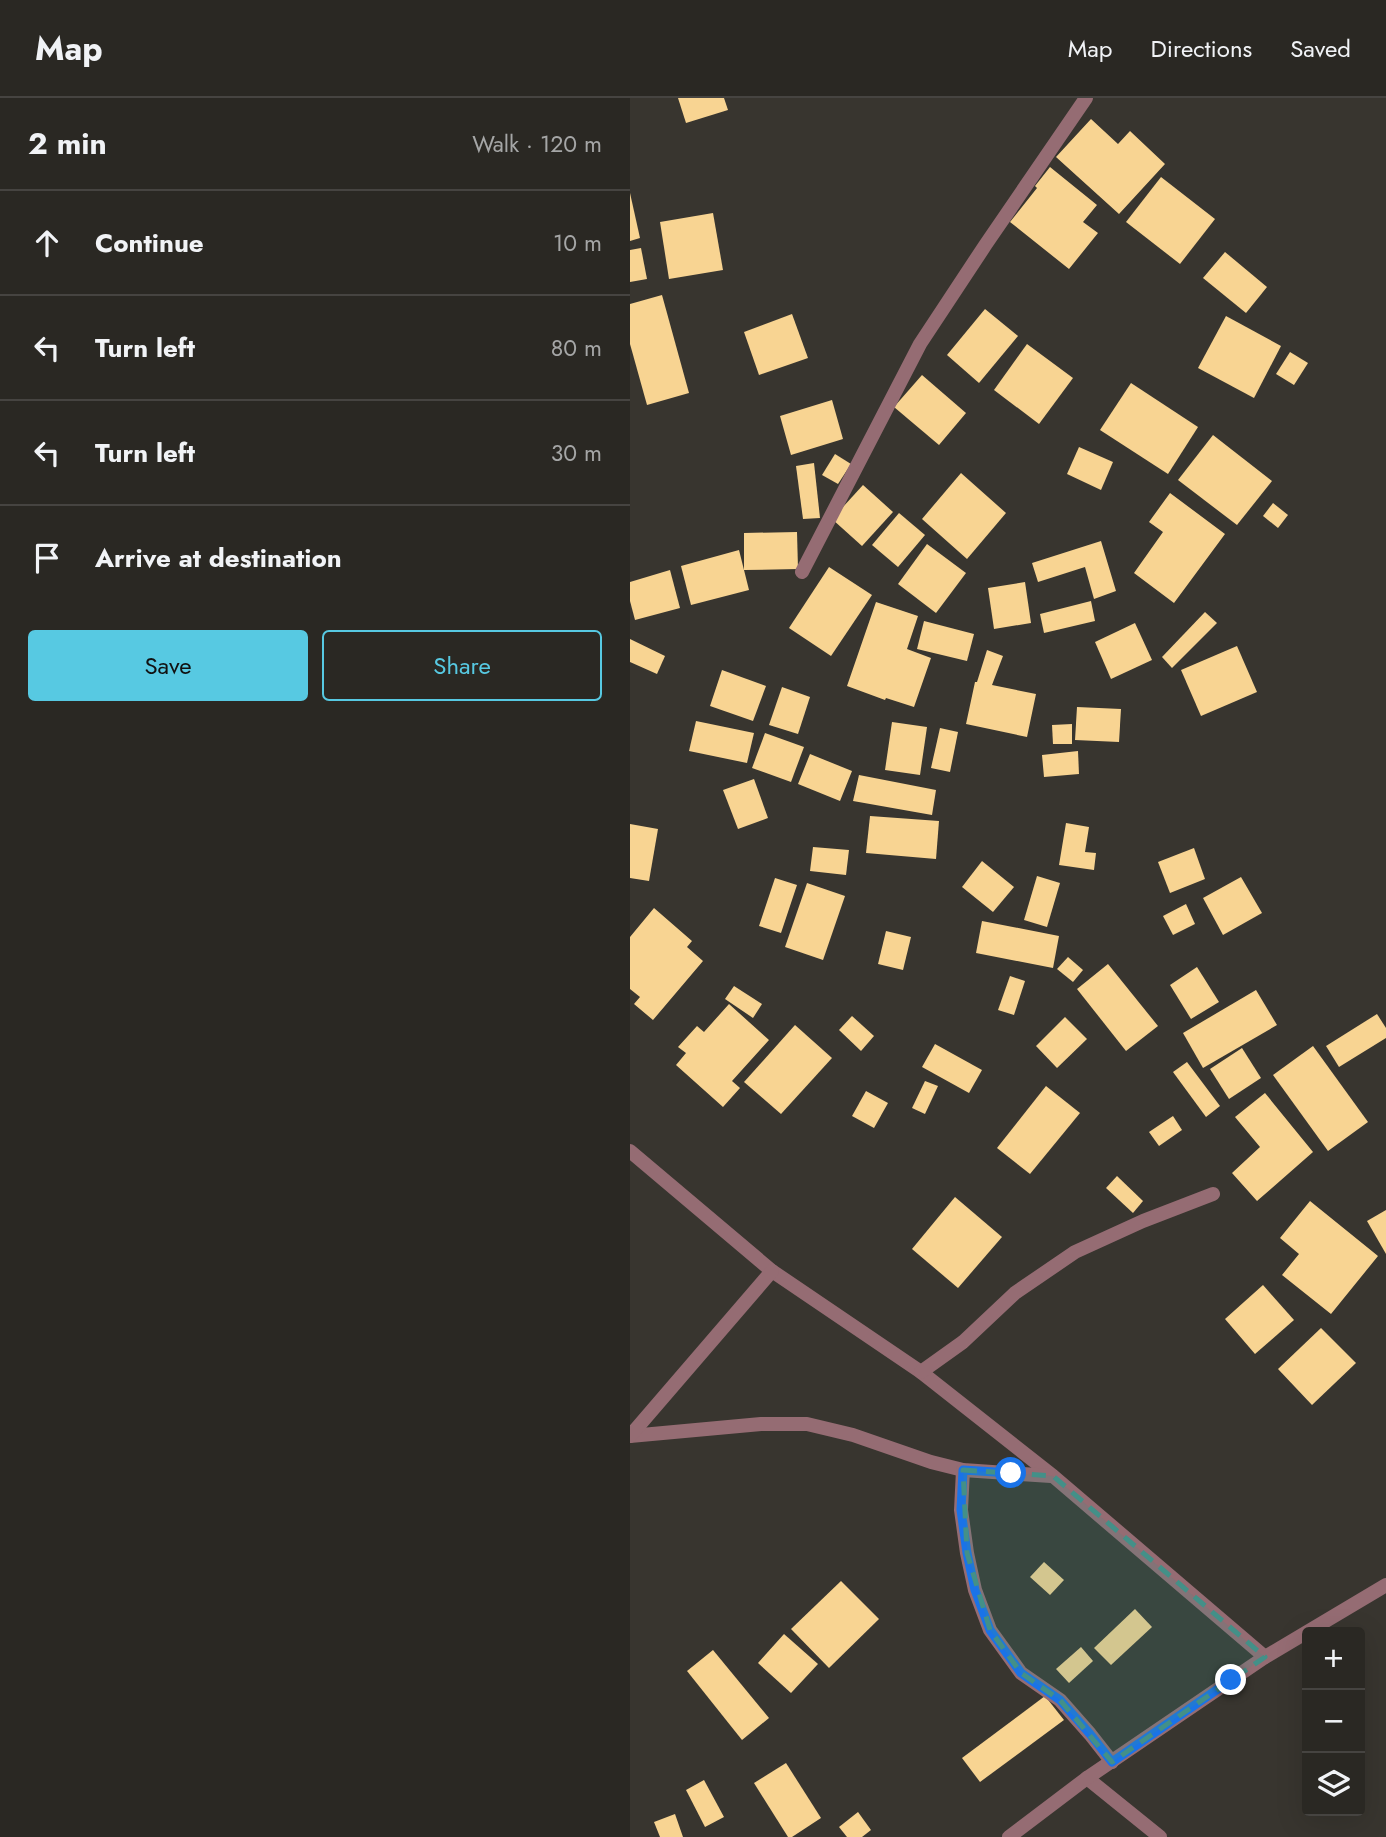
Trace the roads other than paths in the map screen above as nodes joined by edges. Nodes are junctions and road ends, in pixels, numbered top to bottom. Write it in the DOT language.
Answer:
graph roads {
  1 [pos="1086,98"];
  2 [pos="802,572"];
  3 [pos="630,1151"];
  4 [pos="1213,1194"];
  5 [pos="772,1272"];
  6 [pos="921,1372"];
  7 [pos="963,1470"];
  8 [pos="1052,1476"];
  9 [pos="1386,1585"];
  10 [pos="1265,1657"];
  11 [pos="1112,1762"];
  12 [pos="1087,1779"];
  13 [pos="1009,1837"];
  14 [pos="1160,1837"];
  1 -- 2 [label="street"];
  3 -- 5 [label="street"];
  4 -- 6 [label="street"];
  5 -- 6 [label="street"];
  5 -- 7 [label="street"];
  6 -- 8 [label="street"];
  7 -- 8 [label="street"];
  7 -- 11 [label="street"];
  8 -- 10 [label="street"];
  9 -- 10 [label="street"];
  10 -- 11 [label="street"];
  11 -- 12 [label="street"];
  12 -- 13 [label="street"];
  12 -- 14 [label="street"];
}
